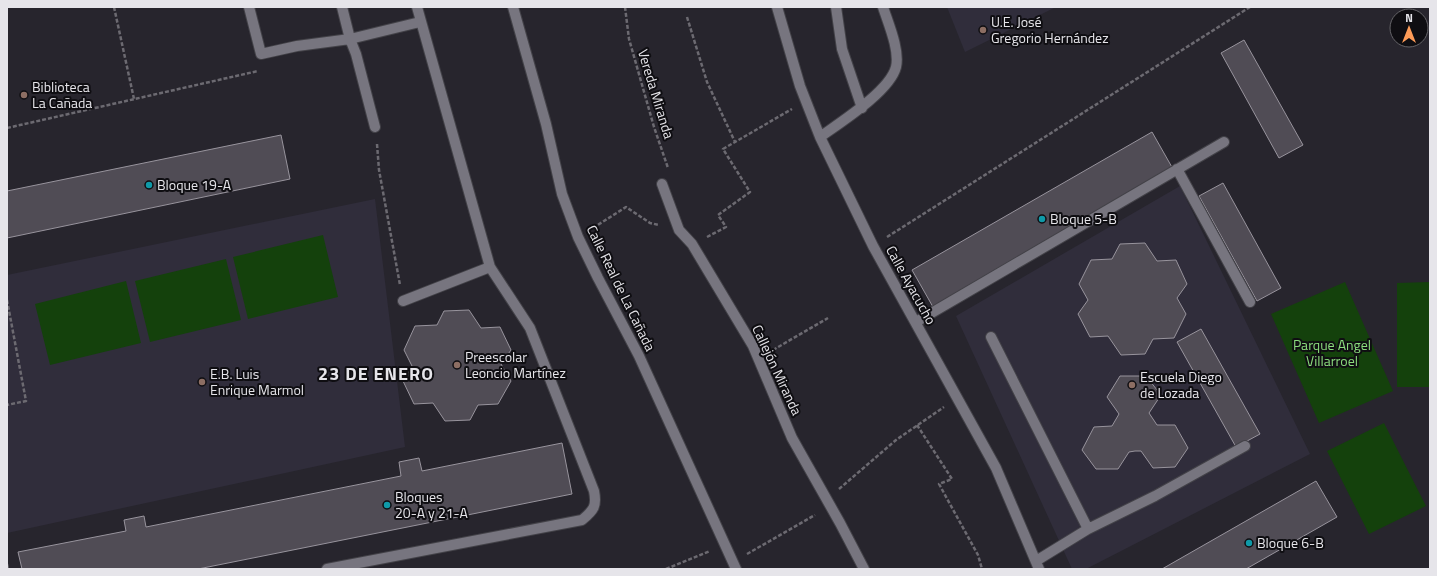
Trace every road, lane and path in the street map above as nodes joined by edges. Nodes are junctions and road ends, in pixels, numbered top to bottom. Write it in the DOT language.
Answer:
graph roads {
  1 [pos="114,7"];
  2 [pos="249,7"];
  3 [pos="342,7"];
  4 [pos="417,7"];
  5 [pos="513,7"];
  6 [pos="624,7"];
  7 [pos="777,7"];
  8 [pos="836,7"];
  9 [pos="883,7"];
  10 [pos="1250,7"];
  11 [pos="688,18"];
  12 [pos="420,22"];
  13 [pos="350,39"];
  14 [pos="265,70"];
  15 [pos="134,99"];
  16 [pos="806,100"];
  17 [pos="862,108"];
  18 [pos="375,127"];
  19 [pos="7,128"];
  20 [pos="820,137"];
  21 [pos="735,142"];
  22 [pos="1224,142"];
  23 [pos="1177,169"];
  24 [pos="662,184"];
  25 [pos="679,230"];
  26 [pos="578,237"];
  27 [pos="692,244"];
  28 [pos="873,246"];
  29 [pos="490,267"];
  30 [pos="7,300"];
  31 [pos="403,301"];
  32 [pos="1250,302"];
  33 [pos="828,318"];
  34 [pos="916,322"];
  35 [pos="991,337"];
  36 [pos="758,359"];
  37 [pos="958,398"];
  38 [pos="7,405"];
  39 [pos="917,425"];
  40 [pos="1245,446"];
  41 [pos="829,503"];
  42 [pos="1088,529"];
  43 [pos="725,546"];
  44 [pos="7,564"];
  45 [pos="1038,565"];
  46 [pos="734,566"];
  47 [pos="8,569"];
  48 [pos="327,569"];
  49 [pos="666,569"];
  50 [pos="864,569"];
  51 [pos="982,569"];
  1 -- 15 [label="path"];
  2 -- 13 [label="street"];
  3 -- 13 [label="street"];
  4 -- 12 [label="street"];
  5 -- 26 [label="street, Calle Real de La Cañada"];
  6 -- 24 [label="path, Vereda Miranda"];
  7 -- 16 [label="street, Calle Ayacucho"];
  8 -- 17 [label="street"];
  9 -- 17 [label="street"];
  10 -- 28 [label="path"];
  11 -- 21 [label="path"];
  12 -- 13 [label="street"];
  12 -- 29 [label="street"];
  13 -- 18 [label="street"];
  14 -- 15 [label="path"];
  15 -- 19 [label="path"];
  16 -- 20 [label="street, Calle Ayacucho"];
  16 -- 21 [label="path"];
  17 -- 20 [label="street"];
  18 -- 31 [label="path"];
  20 -- 28 [label="street, Calle Ayacucho"];
  21 -- 27 [label="path"];
  22 -- 23 [label="street"];
  23 -- 32 [label="street"];
  23 -- 34 [label="street"];
  24 -- 25 [label="street, Callejón Miranda"];
  25 -- 26 [label="path"];
  25 -- 27 [label="street, Callejón Miranda"];
  26 -- 43 [label="street, Calle Real de La Cañada"];
  27 -- 36 [label="street, Callejón Miranda"];
  28 -- 34 [label="street, Calle Ayacucho"];
  29 -- 31 [label="street"];
  29 -- 48 [label="street"];
  30 -- 38 [label="path"];
  33 -- 36 [label="path"];
  34 -- 37 [label="street, Calle Ayacucho"];
  35 -- 42 [label="street"];
  36 -- 41 [label="street, Callejón Miranda"];
  37 -- 39 [label="path"];
  37 -- 45 [label="street, Calle Ayacucho"];
  39 -- 41 [label="path"];
  39 -- 51 [label="path"];
  40 -- 42 [label="street"];
  41 -- 46 [label="path"];
  41 -- 50 [label="street, Callejón Miranda"];
  42 -- 45 [label="street"];
  43 -- 46 [label="street, Calle Real de La Cañada"];
  43 -- 49 [label="path"];
  44 -- 47 [label="path"];
}
